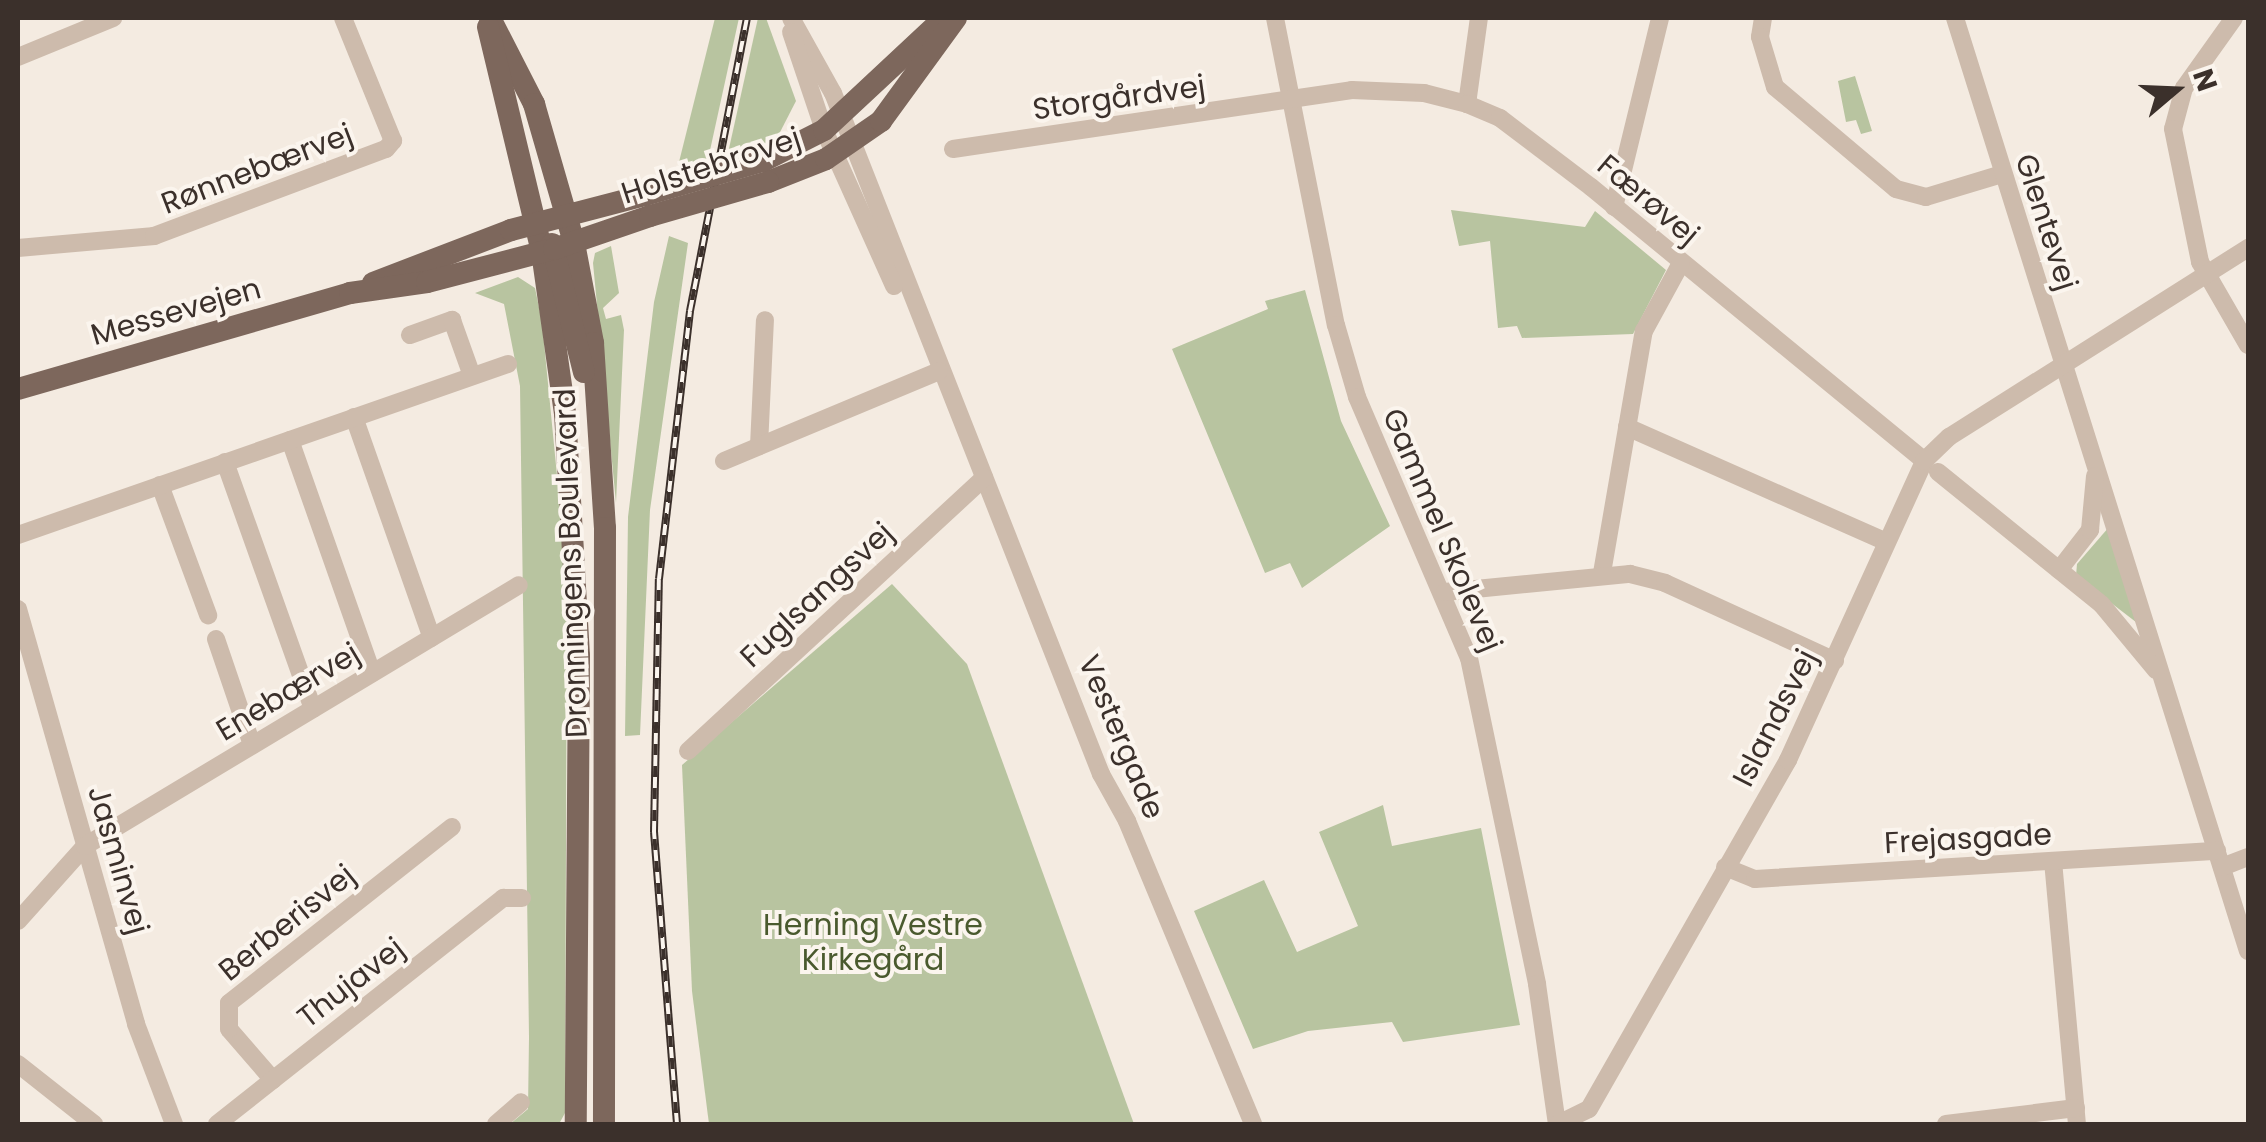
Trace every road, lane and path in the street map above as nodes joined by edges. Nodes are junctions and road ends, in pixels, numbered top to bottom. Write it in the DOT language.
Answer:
graph roads {
  1 [pos="113,18"];
  2 [pos="343,18"];
  3 [pos="488,18"];
  4 [pos="789,18"];
  5 [pos="944,18"];
  6 [pos="956,18"];
  7 [pos="1275,18"];
  8 [pos="1479,18"];
  9 [pos="1660,18"];
  10 [pos="1763,18"];
  11 [pos="1955,18"];
  12 [pos="2234,18"];
  13 [pos="18,57"];
  14 [pos="1292,98"];
  15 [pos="1467,104"];
  16 [pos="839,134"];
  17 [pos="953,149"];
  18 [pos="2002,174"];
  19 [pos="1614,207"];
  20 [pos="554,233"];
  21 [pos="18,248"];
  22 [pos="2248,248"];
  23 [pos="1680,263"];
  24 [pos="2207,274"];
  25 [pos="350,293"];
  26 [pos="765,320"];
  27 [pos="410,335"];
  28 [pos="2248,344"];
  29 [pos="508,364"];
  30 [pos="2064,365"];
  31 [pos="939,371"];
  32 [pos="472,376"];
  33 [pos="18,389"];
  34 [pos="354,418"];
  35 [pos="1628,427"];
  36 [pos="290,440"];
  37 [pos="2089,441"];
  38 [pos="759,446"];
  39 [pos="724,461"];
  40 [pos="225,462"];
  41 [pos="1931,466"];
  42 [pos="984,478"];
  43 [pos="160,485"];
  44 [pos="18,534"];
  45 [pos="1887,542"];
  46 [pos="2059,570"];
  47 [pos="1602,573"];
  48 [pos="519,586"];
  49 [pos="1445,592"];
  50 [pos="208,615"];
  51 [pos="19,620"];
  52 [pos="216,638"];
  53 [pos="432,638"];
  54 [pos="1835,661"];
  55 [pos="372,673"];
  56 [pos="2165,682"];
  57 [pos="313,709"];
  58 [pos="252,745"];
  59 [pos="688,751"];
  60 [pos="452,827"];
  61 [pos="85,846"];
  62 [pos="2248,858"];
  63 [pos="2220,859"];
  64 [pos="2053,861"];
  65 [pos="1725,867"];
  66 [pos="522,898"];
  67 [pos="18,921"];
  68 [pos="2248,951"];
  69 [pos="18,1064"];
  70 [pos="272,1080"];
  71 [pos="521,1102"];
  72 [pos="2076,1116"];
  73 [pos="94,1124"];
  74 [pos="174,1124"];
  75 [pos="217,1124"];
  76 [pos="496,1124"];
  77 [pos="576,1124"];
  78 [pos="604,1124"];
  79 [pos="1252,1124"];
  80 [pos="1558,1124"];
  81 [pos="1946,1124"];
  1 -- 13 [label="street"];
  2 -- 21 [label="street, Rønnebærvej"];
  3 -- 20 [label="main road, Dronningens Boulevard"];
  3 -- 20 [label="main road, Dronningens Boulevard"];
  4 -- 16 [label="street, Vestergade"];
  5 -- 16 [label="main road, Holstebrovej"];
  6 -- 16 [label="main road, Holstebrovej"];
  7 -- 14 [label="street, Gammel Skolevej"];
  8 -- 15 [label="street"];
  9 -- 19 [label="street"];
  10 -- 18 [label="street"];
  11 -- 18 [label="street, Glentevej"];
  12 -- 24 [label="street"];
  14 -- 15 [label="street, Færøvej"];
  14 -- 17 [label="street, Storgårdvej"];
  14 -- 49 [label="street, Gammel Skolevej"];
  15 -- 19 [label="street, Færøvej"];
  16 -- 20 [label="main road, Holstebrovej, bridge"];
  16 -- 31 [label="street, Vestergade"];
  18 -- 30 [label="street, Glentevej"];
  19 -- 23 [label="street, Færøvej"];
  20 -- 25 [label="main road, Messevejen"];
  20 -- 25 [label="main road, Messevejen"];
  20 -- 77 [label="main road, Dronningens Boulevard"];
  20 -- 78 [label="main road, Dronningens Boulevard"];
  22 -- 24 [label="street, Islandsvej"];
  23 -- 35 [label="street"];
  23 -- 41 [label="street, Færøvej"];
  24 -- 28 [label="street"];
  24 -- 30 [label="street, Islandsvej"];
  25 -- 33 [label="main road, Messevejen"];
  26 -- 38 [label="street"];
  27 -- 32 [label="street"];
  29 -- 32 [label="street"];
  30 -- 37 [label="street, Glentevej"];
  30 -- 41 [label="street, Islandsvej"];
  31 -- 38 [label="street"];
  31 -- 42 [label="street, Vestergade"];
  32 -- 34 [label="street"];
  34 -- 36 [label="street"];
  34 -- 53 [label="street"];
  35 -- 45 [label="street"];
  35 -- 47 [label="street"];
  36 -- 40 [label="street"];
  36 -- 55 [label="street"];
  37 -- 46 [label="street, Glentevej"];
  37 -- 56 [label="street, Glentevej"];
  38 -- 39 [label="street"];
  40 -- 43 [label="street"];
  40 -- 57 [label="street"];
  41 -- 45 [label="street, Islandsvej"];
  41 -- 46 [label="street, Færøvej"];
  42 -- 59 [label="street, Fuglsangsvej"];
  42 -- 79 [label="street, Vestergade"];
  43 -- 44 [label="street"];
  43 -- 50 [label="street"];
  45 -- 54 [label="street, Islandsvej"];
  46 -- 56 [label="street, Færøvej"];
  47 -- 49 [label="street"];
  47 -- 54 [label="street"];
  48 -- 53 [label="street, Enebærvej"];
  49 -- 80 [label="street, Gammel Skolevej"];
  51 -- 61 [label="street, Jasminvej"];
  52 -- 58 [label="street"];
  53 -- 55 [label="street, Enebærvej"];
  54 -- 65 [label="street, Islandsvej"];
  55 -- 57 [label="street, Enebærvej"];
  56 -- 63 [label="street, Glentevej"];
  57 -- 58 [label="street, Enebærvej"];
  58 -- 61 [label="street, Enebærvej"];
  60 -- 70 [label="street, Berberisvej"];
  61 -- 67 [label="street, Enebærvej"];
  61 -- 74 [label="street, Jasminvej"];
  62 -- 63 [label="street, Frejasgade"];
  63 -- 64 [label="street, Frejasgade"];
  63 -- 68 [label="street, Glentevej"];
  64 -- 65 [label="street, Frejasgade"];
  64 -- 72 [label="street"];
  65 -- 80 [label="street, Islandsvej"];
  66 -- 70 [label="street, Thujavej"];
  69 -- 73 [label="street"];
  70 -- 75 [label="street, Thujavej"];
  71 -- 76 [label="street"];
  72 -- 81 [label="street"];
}
